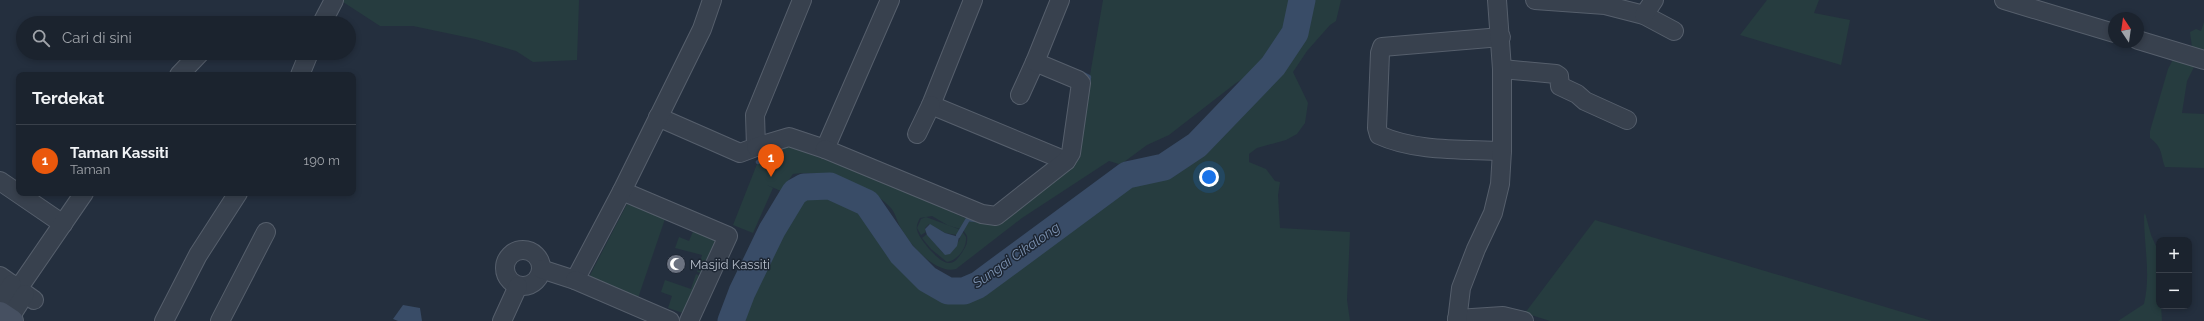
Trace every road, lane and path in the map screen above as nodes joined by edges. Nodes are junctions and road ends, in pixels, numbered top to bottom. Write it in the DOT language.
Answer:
graph roads {
  1 [pos="334,0"];
  2 [pos="712,0"];
  3 [pos="802,0"];
  4 [pos="890,0"];
  5 [pos="973,0"];
  6 [pos="1060,0"];
  7 [pos="1497,0"];
  8 [pos="1535,0"];
  9 [pos="1654,0"];
  10 [pos="2004,0"];
  11 [pos="326,16"];
  12 [pos="1644,16"];
  13 [pos="1674,31"];
  14 [pos="2108,31"];
  15 [pos="1500,37"];
  16 [pos="2144,42"];
  17 [pos="193,60"];
  18 [pos="306,60"];
  19 [pos="2204,60"];
  20 [pos="1035,62"];
  21 [pos="1502,69"];
  22 [pos="182,72"];
  23 [pos="301,72"];
  24 [pos="1020,95"];
  25 [pos="931,105"];
  26 [pos="658,117"];
  27 [pos="1627,120"];
  28 [pos="917,134"];
  29 [pos="756,147"];
  30 [pos="825,149"];
  31 [pos="1502,151"];
  32 [pos="1066,161"];
  33 [pos="0,181"];
  34 [pos="622,191"];
  35 [pos="16,192"];
  36 [pos="22,196"];
  37 [pos="82,196"];
  38 [pos="236,196"];
  39 [pos="63,224"];
  40 [pos="266,232"];
  41 [pos="541,269"];
  42 [pos="575,280"];
  43 [pos="518,286"];
  44 [pos="18,289"];
  45 [pos="5,314"];
  46 [pos="1457,320"];
  47 [pos="164,321"];
  48 [pos="220,321"];
  49 [pos="502,321"];
  50 [pos="670,321"];
  51 [pos="689,321"];
  52 [pos="1524,321"];
  1 -- 11 [label="street"];
  2 -- 26 [label="street"];
  3 -- 29 [label="street"];
  4 -- 30 [label="street"];
  5 -- 25 [label="street"];
  6 -- 20 [label="street"];
  7 -- 15 [label="street"];
  8 -- 12 [label="street"];
  9 -- 12 [label="street"];
  10 -- 14 [label="street"];
  12 -- 13 [label="street"];
  15 -- 21 [label="street"];
  15 -- 31 [label="street"];
  16 -- 19 [label="street"];
  17 -- 22 [label="street"];
  18 -- 23 [label="street"];
  20 -- 24 [label="street"];
  20 -- 32 [label="street"];
  21 -- 27 [label="street"];
  21 -- 31 [label="street"];
  25 -- 28 [label="street"];
  25 -- 32 [label="street"];
  26 -- 29 [label="street"];
  26 -- 34 [label="street"];
  29 -- 30 [label="street"];
  30 -- 32 [label="street"];
  31 -- 46 [label="street"];
  33 -- 35 [label="street"];
  34 -- 42 [label="street"];
  34 -- 51 [label="street"];
  36 -- 39 [label="street"];
  37 -- 39 [label="street"];
  38 -- 47 [label="street"];
  39 -- 44 [label="street"];
  40 -- 48 [label="street"];
  41 -- 42 [label="street"];
  41 -- 43 [label="street"];
  41 -- 43 [label="street"];
  42 -- 50 [label="street"];
  43 -- 49 [label="street"];
  44 -- 45 [label="street"];
  46 -- 52 [label="street"];
}
